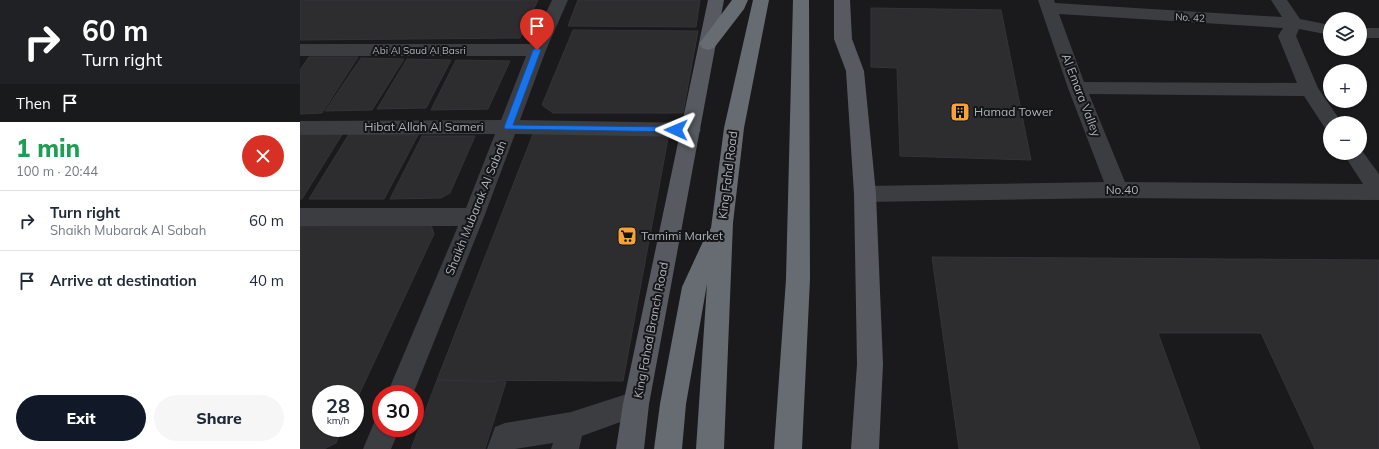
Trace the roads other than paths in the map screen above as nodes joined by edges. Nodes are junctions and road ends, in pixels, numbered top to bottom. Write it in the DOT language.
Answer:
graph roads {
  1 [pos="560,0"];
  2 [pos="716,0"];
  3 [pos="740,0"];
  4 [pos="761,0"];
  5 [pos="801,0"];
  6 [pos="842,0"];
  7 [pos="1279,0"];
  8 [pos="1047,4"];
  9 [pos="1294,23"];
  10 [pos="1323,29"];
  11 [pos="1367,33"];
  12 [pos="1379,33"];
  13 [pos="708,44"];
  14 [pos="300,50"];
  15 [pos="537,50"];
  16 [pos="1077,88"];
  17 [pos="1309,90"];
  18 [pos="1327,116"];
  19 [pos="508,127"];
  20 [pos="300,128"];
  21 [pos="691,130"];
  22 [pos="1358,160"];
  23 [pos="1118,190"];
  24 [pos="1379,191"];
  25 [pos="865,194"];
  26 [pos="300,217"];
  27 [pos="473,217"];
  28 [pos="722,223"];
  29 [pos="870,364"];
  30 [pos="404,385"];
  31 [pos="790,389"];
  32 [pos="636,404"];
  33 [pos="382,437"];
  34 [pos="568,437"];
  35 [pos="377,449"];
  36 [pos="501,449"];
  37 [pos="630,449"];
  38 [pos="668,449"];
  39 [pos="710,449"];
  40 [pos="788,449"];
  41 [pos="803,449"];
  42 [pos="865,449"];
  43 [pos="874,449"];
  1 -- 15 [label="street, Shaikh Mubarak Al Sabah"];
  2 -- 13 [label="main road, King Fahad Branch Road"];
  3 -- 13 [label="highway"];
  4 -- 28 [label="highway, King Fahd Road"];
  5 -- 31 [label="highway"];
  6 -- 25 [label="main road"];
  7 -- 9 [label="street"];
  8 -- 9 [label="street, No. 42"];
  8 -- 16 [label="street, Al Emara Valley"];
  9 -- 10 [label="street, No. 42"];
  9 -- 17 [label="street"];
  11 -- 12 [label="street"];
  13 -- 21 [label="main road, King Fahad Branch Road"];
  14 -- 15 [label="street, Abi Al Saud Al Basri"];
  15 -- 19 [label="street, Shaikh Mubarak Al Sabah"];
  16 -- 17 [label="street"];
  16 -- 23 [label="street, Al Emara Valley"];
  17 -- 18 [label="street"];
  19 -- 20 [label="street, Hibat Allah Al Sameri"];
  19 -- 21 [label="street, Hibat Allah Al Sameri"];
  19 -- 27 [label="street, Shaikh Mubarak Al Sabah"];
  21 -- 32 [label="main road, King Fahad Branch Road"];
  22 -- 24 [label="street"];
  23 -- 24 [label="street, No.40"];
  23 -- 25 [label="street, No.40"];
  25 -- 29 [label="main road"];
  26 -- 27 [label="street"];
  27 -- 30 [label="street, Shaikh Mubarak Al Sabah"];
  28 -- 38 [label="highway"];
  28 -- 39 [label="highway, King Fahd Road"];
  29 -- 42 [label="main road"];
  29 -- 43 [label="main road"];
  31 -- 40 [label="highway"];
  31 -- 41 [label="highway"];
  32 -- 34 [label="street"];
  32 -- 37 [label="main road, King Fahad Branch Road"];
  33 -- 35 [label="street"];
  34 -- 36 [label="street"];
}
